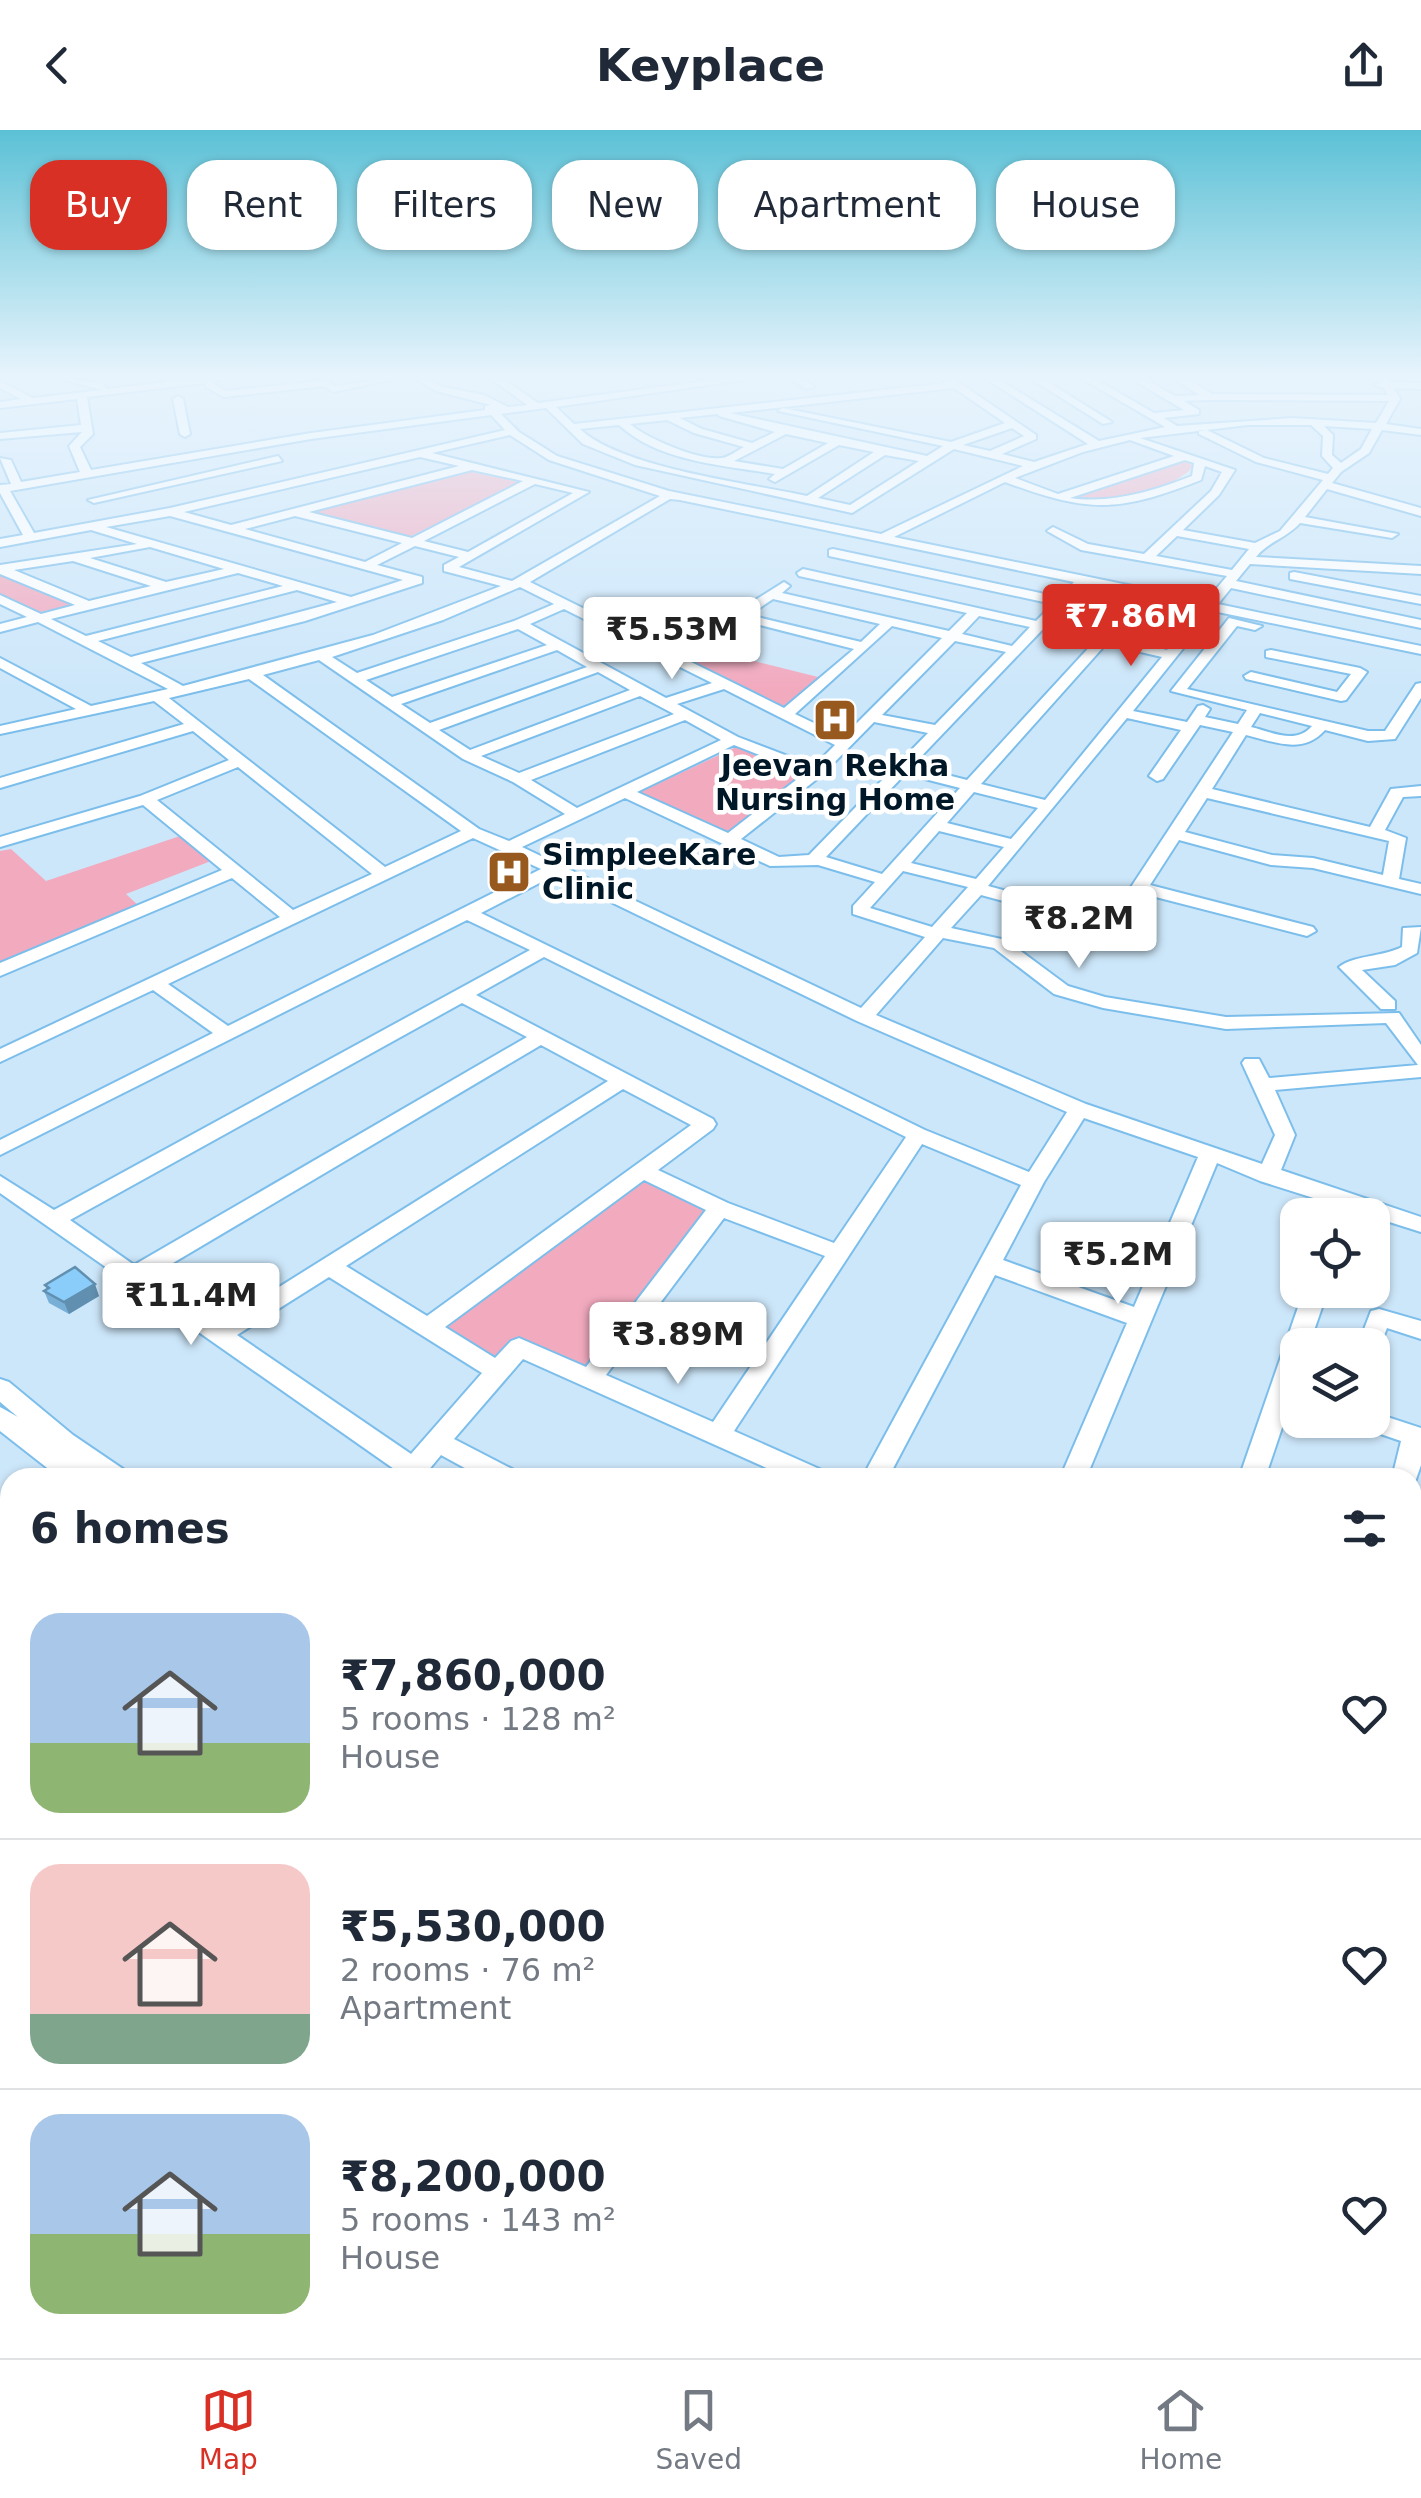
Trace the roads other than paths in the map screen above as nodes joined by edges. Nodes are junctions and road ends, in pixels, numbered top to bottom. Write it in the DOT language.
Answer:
graph roads {
  1 [pos="38,481"];
  2 [pos="86,481"];
  3 [pos="179,481"];
  4 [pos="299,481"];
  5 [pos="414,481"];
  6 [pos="532,481"];
  7 [pos="538,481"];
  8 [pos="620,481"];
  9 [pos="723,481"];
  10 [pos="773,481"];
  11 [pos="837,481"];
  12 [pos="895,481"];
  13 [pos="1004,481"];
  14 [pos="1009,481"];
  15 [pos="1109,481"];
  16 [pos="1189,481"];
  17 [pos="1222,481"];
  18 [pos="1325,481"];
  19 [pos="1328,482"];
  20 [pos="5,486"];
  21 [pos="760,489"];
  22 [pos="670,494"];
  23 [pos="1058,498"];
  24 [pos="94,500"];
  25 [pos="808,500"];
  26 [pos="1418,508"];
  27 [pos="170,512"];
  28 [pos="295,512"];
  29 [pos="19,516"];
  30 [pos="0,518"];
  31 [pos="1298,519"];
  32 [pos="109,524"];
  33 [pos="92,527"];
  34 [pos="230,529"];
  35 [pos="1053,531"];
  36 [pos="1176,532"];
  37 [pos="1392,534"];
  38 [pos="857,535"];
  39 [pos="1102,535"];
  40 [pos="31,538"];
  41 [pos="883,538"];
  42 [pos="0,543"];
  43 [pos="413,543"];
  44 [pos="153,544"];
  45 [pos="1182,546"];
  46 [pos="833,553"];
  47 [pos="1250,555"];
  48 [pos="470,556"];
  49 [pos="72,557"];
  50 [pos="1146,558"];
  51 [pos="1069,560"];
  52 [pos="1304,563"];
  53 [pos="366,566"];
  54 [pos="448,568"];
  55 [pos="0,569"];
  56 [pos="240,569"];
  57 [pos="1421,570"];
  58 [pos="803,573"];
  59 [pos="1294,576"];
  60 [pos="1230,578"];
  61 [pos="418,580"];
  62 [pos="1082,582"];
  63 [pos="517,583"];
  64 [pos="166,586"];
  65 [pos="298,586"];
  66 [pos="1281,594"];
  67 [pos="772,595"];
  68 [pos="0,599"];
  69 [pos="1421,600"];
  70 [pos="354,602"];
  71 [pos="1063,602"];
  72 [pos="564,604"];
  73 [pos="86,605"];
  74 [pos="1082,606"];
  75 [pos="1206,606"];
  76 [pos="976,612"];
  77 [pos="38,616"];
  78 [pos="738,616"];
  79 [pos="890,621"];
  80 [pos="519,624"];
  81 [pos="1421,624"];
  82 [pos="1040,626"];
  83 [pos="1190,627"];
  84 [pos="0,628"];
  85 [pos="1302,633"];
  86 [pos="953,635"];
  87 [pos="83,640"];
  88 [pos="1102,641"];
  89 [pos="559,645"];
  90 [pos="864,647"];
  91 [pos="1419,649"];
  92 [pos="1018,650"];
  93 [pos="1168,654"];
  94 [pos="1271,654"];
  95 [pos="320,655"];
  96 [pos="672,658"];
  97 [pos="0,662"];
  98 [pos="130,662"];
  99 [pos="600,667"];
  100 [pos="252,674"];
  101 [pos="1252,676"];
  102 [pos="358,678"];
  103 [pos="32,680"];
  104 [pos="725,684"];
  105 [pos="0,687"];
  106 [pos="1421,687"];
  107 [pos="180,690"];
  108 [pos="642,690"];
  109 [pos="156,695"];
  110 [pos="1219,700"];
  111 [pos="390,703"];
  112 [pos="665,703"];
  113 [pos="1256,708"];
  114 [pos="88,710"];
  115 [pos="686,714"];
  116 [pos="786,714"];
  117 [pos="1124,714"];
  118 [pos="871,718"];
  119 [pos="1192,723"];
  120 [pos="1322,724"];
  121 [pos="195,726"];
  122 [pos="427,729"];
  123 [pos="0,730"];
  124 [pos="1240,730"];
  125 [pos="941,731"];
  126 [pos="733,740"];
  127 [pos="845,744"];
  128 [pos="468,756"];
  129 [pos="239,761"];
  130 [pos="904,769"];
  131 [pos="816,772"];
  132 [pos="1157,776"];
  133 [pos="519,779"];
  134 [pos="0,782"];
  135 [pos="972,786"];
  136 [pos="1421,791"];
  137 [pos="625,792"];
  138 [pos="1203,792"];
  139 [pos="146,799"];
  140 [pos="1049,806"];
  141 [pos="578,815"];
  142 [pos="935,824"];
  143 [pos="472,832"];
  144 [pos="1176,834"];
  145 [pos="1375,834"];
  146 [pos="730,840"];
  147 [pos="0,842"];
  148 [pos="1014,845"];
  149 [pos="509,848"];
  150 [pos="819,860"];
  151 [pos="899,865"];
  152 [pos="552,870"];
  153 [pos="234,871"];
  154 [pos="384,875"];
  155 [pos="885,880"];
  156 [pos="1390,882"];
  157 [pos="977,887"];
  158 [pos="1139,888"];
  159 [pos="1421,889"];
  160 [pos="468,913"];
  161 [pos="292,918"];
  162 [pos="1307,931"];
  163 [pos="936,932"];
  164 [pos="1421,932"];
  165 [pos="542,951"];
  166 [pos="0,970"];
  167 [pos="154,983"];
  168 [pos="462,996"];
  169 [pos="1388,1004"];
  170 [pos="864,1017"];
  171 [pos="226,1034"];
  172 [pos="541,1037"];
  173 [pos="0,1056"];
  174 [pos="1421,1060"];
  175 [pos="1252,1063"];
  176 [pos="1421,1071"];
  177 [pos="623,1080"];
  178 [pos="1264,1086"];
  179 [pos="1079,1109"];
  180 [pos="918,1135"];
  181 [pos="0,1148"];
  182 [pos="1209,1157"];
  183 [pos="642,1171"];
  184 [pos="1268,1176"];
  185 [pos="1033,1182"];
  186 [pos="0,1183"];
  187 [pos="1320,1198"];
  188 [pos="720,1208"];
  189 [pos="1390,1218"];
  190 [pos="53,1220"];
  191 [pos="1421,1225"];
  192 [pos="839,1253"];
  193 [pos="989,1264"];
  194 [pos="329,1266"];
  195 [pos="134,1276"];
  196 [pos="1310,1308"];
  197 [pos="1142,1319"];
  198 [pos="428,1328"];
  199 [pos="1375,1328"];
  200 [pos="1421,1330"];
  201 [pos="220,1335"];
  202 [pos="498,1371"];
  203 [pos="591,1378"];
  204 [pos="0,1388"];
  205 [pos="0,1417"];
  206 [pos="1390,1427"];
  207 [pos="718,1435"];
  208 [pos="1418,1437"];
  209 [pos="437,1442"];
  210 [pos="66,1468"];
  211 [pos="102,1468"];
  212 [pos="403,1468"];
  213 [pos="414,1468"];
  214 [pos="488,1468"];
  215 [pos="792,1468"];
  216 [pos="880,1468"];
  217 [pos="1077,1468"];
  218 [pos="1255,1468"];
  219 [pos="1408,1468"];
  1 -- 20 [label="street"];
  2 -- 24 [label="street"];
  3 -- 24 [label="street"];
  4 -- 27 [label="street"];
  5 -- 28 [label="street"];
  6 -- 43 [label="street"];
  7 -- 48 [label="street"];
  8 -- 22 [label="street"];
  9 -- 21 [label="street"];
  10 -- 21 [label="street"];
  11 -- 25 [label="street"];
  12 -- 25 [label="street"];
  13 -- 41 [label="street"];
  14 -- 23 [label="street"];
  15 -- 23 [label="street"];
  16 -- 23 [label="street"];
  17 -- 36 [label="street"];
  18 -- 19 [label="street"];
  19 -- 26 [label="street"];
  19 -- 31 [label="street"];
  20 -- 29 [label="street"];
  21 -- 25 [label="street"];
  22 -- 38 [label="street"];
  22 -- 41 [label="street"];
  22 -- 63 [label="street"];
  24 -- 32 [label="street"];
  27 -- 32 [label="street"];
  27 -- 34 [label="street"];
  28 -- 34 [label="street"];
  28 -- 43 [label="street"];
  29 -- 30 [label="street"];
  29 -- 40 [label="street"];
  31 -- 37 [label="street"];
  31 -- 47 [label="street"];
  32 -- 33 [label="street"];
  33 -- 40 [label="street"];
  33 -- 44 [label="street"];
  34 -- 53 [label="street"];
  35 -- 51 [label="street"];
  36 -- 47 [label="street"];
  36 -- 50 [label="street"];
  38 -- 41 [label="street"];
  38 -- 46 [label="street"];
  39 -- 51 [label="street"];
  40 -- 42 [label="street"];
  41 -- 51 [label="street"];
  41 -- 62 [label="street"];
  43 -- 48 [label="street"];
  43 -- 53 [label="street"];
  44 -- 49 [label="street"];
  44 -- 56 [label="street"];
  45 -- 47 [label="street"];
  46 -- 58 [label="street"];
  46 -- 71 [label="street"];
  47 -- 52 [label="street"];
  47 -- 60 [label="street"];
  48 -- 54 [label="street"];
  49 -- 55 [label="street"];
  49 -- 64 [label="street"];
  50 -- 51 [label="street"];
  50 -- 60 [label="street"];
  51 -- 75 [label="street"];
  52 -- 57 [label="street"];
  52 -- 59 [label="street"];
  53 -- 61 [label="street"];
  54 -- 61 [label="street"];
  54 -- 63 [label="street"];
  55 -- 73 [label="street"];
  56 -- 64 [label="street"];
  56 -- 65 [label="street"];
  58 -- 67 [label="street"];
  58 -- 76 [label="street"];
  59 -- 66 [label="street"];
  59 -- 69 [label="street"];
  60 -- 66 [label="street"];
  60 -- 75 [label="street"];
  61 -- 70 [label="street"];
  62 -- 71 [label="street"];
  62 -- 75 [label="street"];
  63 -- 72 [label="street"];
  63 -- 95 [label="street"];
  64 -- 73 [label="street"];
  65 -- 70 [label="street"];
  65 -- 87 [label="street"];
  66 -- 81 [label="street"];
  67 -- 78 [label="street"];
  67 -- 79 [label="street"];
  68 -- 77 [label="street"];
  70 -- 98 [label="street"];
  71 -- 82 [label="street"];
  72 -- 80 [label="street"];
  72 -- 96 [label="street"];
  73 -- 77 [label="street"];
  74 -- 83 [label="street"];
  75 -- 83 [label="street"];
  75 -- 85 [label="street"];
  75 -- 91 [label="street"];
  76 -- 82 [label="street"];
  76 -- 86 [label="street"];
  77 -- 84 [label="street"];
  77 -- 87 [label="street"];
  78 -- 90 [label="street"];
  78 -- 96 [label="street"];
  79 -- 86 [label="street"];
  79 -- 90 [label="street"];
  80 -- 89 [label="street"];
  80 -- 102 [label="street"];
  82 -- 88 [label="street"];
  82 -- 92 [label="street"];
  83 -- 93 [label="street"];
  85 -- 91 [label="street"];
  85 -- 94 [label="street"];
  85 -- 110 [label="street"];
  86 -- 92 [label="street"];
  86 -- 118 [label="street"];
  87 -- 98 [label="street"];
  88 -- 93 [label="street"];
  88 -- 135 [label="street"];
  89 -- 99 [label="street"];
  89 -- 111 [label="street"];
  90 -- 116 [label="street"];
  92 -- 125 [label="street"];
  93 -- 117 [label="street"];
  94 -- 101 [label="street"];
  94 -- 101 [label="street"];
  95 -- 100 [label="street"];
  95 -- 102 [label="street"];
  96 -- 104 [label="street"];
  97 -- 103 [label="street"];
  98 -- 107 [label="street"];
  99 -- 108 [label="street"];
  99 -- 122 [label="street"];
  100 -- 107 [label="street"];
  100 -- 143 [label="street"];
  101 -- 110 [label="street"];
  102 -- 111 [label="street"];
  103 -- 105 [label="street"];
  103 -- 114 [label="street"];
  104 -- 112 [label="street"];
  104 -- 116 [label="street"];
  106 -- 120 [label="street"];
  107 -- 109 [label="street"];
  108 -- 112 [label="street"];
  108 -- 128 [label="street"];
  109 -- 114 [label="street"];
  109 -- 121 [label="street"];
  110 -- 113 [label="street"];
  110 -- 119 [label="street"];
  111 -- 122 [label="street"];
  112 -- 115 [label="street"];
  113 -- 120 [label="street"];
  113 -- 124 [label="street"];
  114 -- 123 [label="street"];
  115 -- 126 [label="street"];
  115 -- 133 [label="street"];
  116 -- 127 [label="street"];
  117 -- 119 [label="street"];
  117 -- 140 [label="street"];
  118 -- 125 [label="street"];
  118 -- 127 [label="street"];
  119 -- 124 [label="street"];
  119 -- 132 [label="street"];
  120 -- 124 [label="street"];
  121 -- 129 [label="street"];
  121 -- 134 [label="street"];
  122 -- 128 [label="street"];
  124 -- 138 [label="street"];
  125 -- 130 [label="street"];
  126 -- 131 [label="street"];
  126 -- 137 [label="street"];
  127 -- 131 [label="street"];
  128 -- 133 [label="street"];
  129 -- 139 [label="street"];
  129 -- 154 [label="street"];
  130 -- 135 [label="street"];
  130 -- 150 [label="street"];
  131 -- 146 [label="street"];
  133 -- 141 [label="street"];
  135 -- 140 [label="street"];
  135 -- 142 [label="street"];
  136 -- 145 [label="street"];
  137 -- 141 [label="street"];
  137 -- 146 [label="street"];
  138 -- 144 [label="street"];
  138 -- 145 [label="street"];
  139 -- 147 [label="street"];
  139 -- 153 [label="street"];
  140 -- 148 [label="street"];
  141 -- 149 [label="street"];
  142 -- 148 [label="street"];
  142 -- 151 [label="street"];
  143 -- 149 [label="street"];
  143 -- 154 [label="street"];
  144 -- 156 [label="street"];
  144 -- 158 [label="street"];
  145 -- 156 [label="street"];
  146 -- 150 [label="street"];
  148 -- 157 [label="street"];
  149 -- 152 [label="street"];
  150 -- 155 [label="street"];
  151 -- 155 [label="street"];
  151 -- 157 [label="street"];
  152 -- 160 [label="street"];
  152 -- 170 [label="street"];
  153 -- 161 [label="street"];
  153 -- 166 [label="street"];
  154 -- 161 [label="street"];
  155 -- 163 [label="street"];
  156 -- 159 [label="street"];
  157 -- 158 [label="street"];
  157 -- 163 [label="street"];
  158 -- 162 [label="street"];
  160 -- 165 [label="street"];
  160 -- 171 [label="street"];
  161 -- 167 [label="street"];
  163 -- 170 [label="street"];
  163 -- 174 [label="street"];
  164 -- 169 [label="street"];
  165 -- 168 [label="street"];
  165 -- 180 [label="street"];
  167 -- 171 [label="street"];
  167 -- 173 [label="street"];
  168 -- 172 [label="street"];
  168 -- 190 [label="street"];
  170 -- 179 [label="street"];
  171 -- 181 [label="street"];
  172 -- 177 [label="street"];
  172 -- 195 [label="street"];
  175 -- 178 [label="street"];
  176 -- 178 [label="street"];
  177 -- 183 [label="street"];
  177 -- 194 [label="street"];
  178 -- 184 [label="street"];
  179 -- 182 [label="street"];
  179 -- 185 [label="street"];
  180 -- 185 [label="street"];
  180 -- 192 [label="street"];
  182 -- 184 [label="street"];
  182 -- 197 [label="street"];
  183 -- 188 [label="street"];
  183 -- 198 [label="street"];
  184 -- 187 [label="street"];
  185 -- 193 [label="street"];
  186 -- 190 [label="street"];
  188 -- 192 [label="street"];
  188 -- 203 [label="street"];
  189 -- 191 [label="street"];
  190 -- 195 [label="street"];
  192 -- 207 [label="street"];
  193 -- 197 [label="street"];
  193 -- 216 [label="street"];
  194 -- 198 [label="street"];
  194 -- 201 [label="street"];
  195 -- 201 [label="street"];
  196 -- 218 [label="street"];
  197 -- 217 [label="street"];
  198 -- 202 [label="street"];
  199 -- 200 [label="street"];
  201 -- 212 [label="street"];
  202 -- 203 [label="street"];
  202 -- 209 [label="street"];
  203 -- 207 [label="street"];
  204 -- 211 [label="street"];
  205 -- 210 [label="street"];
  206 -- 208 [label="street"];
  207 -- 215 [label="street"];
  208 -- 219 [label="street"];
  209 -- 213 [label="street"];
  209 -- 214 [label="street"];
}
